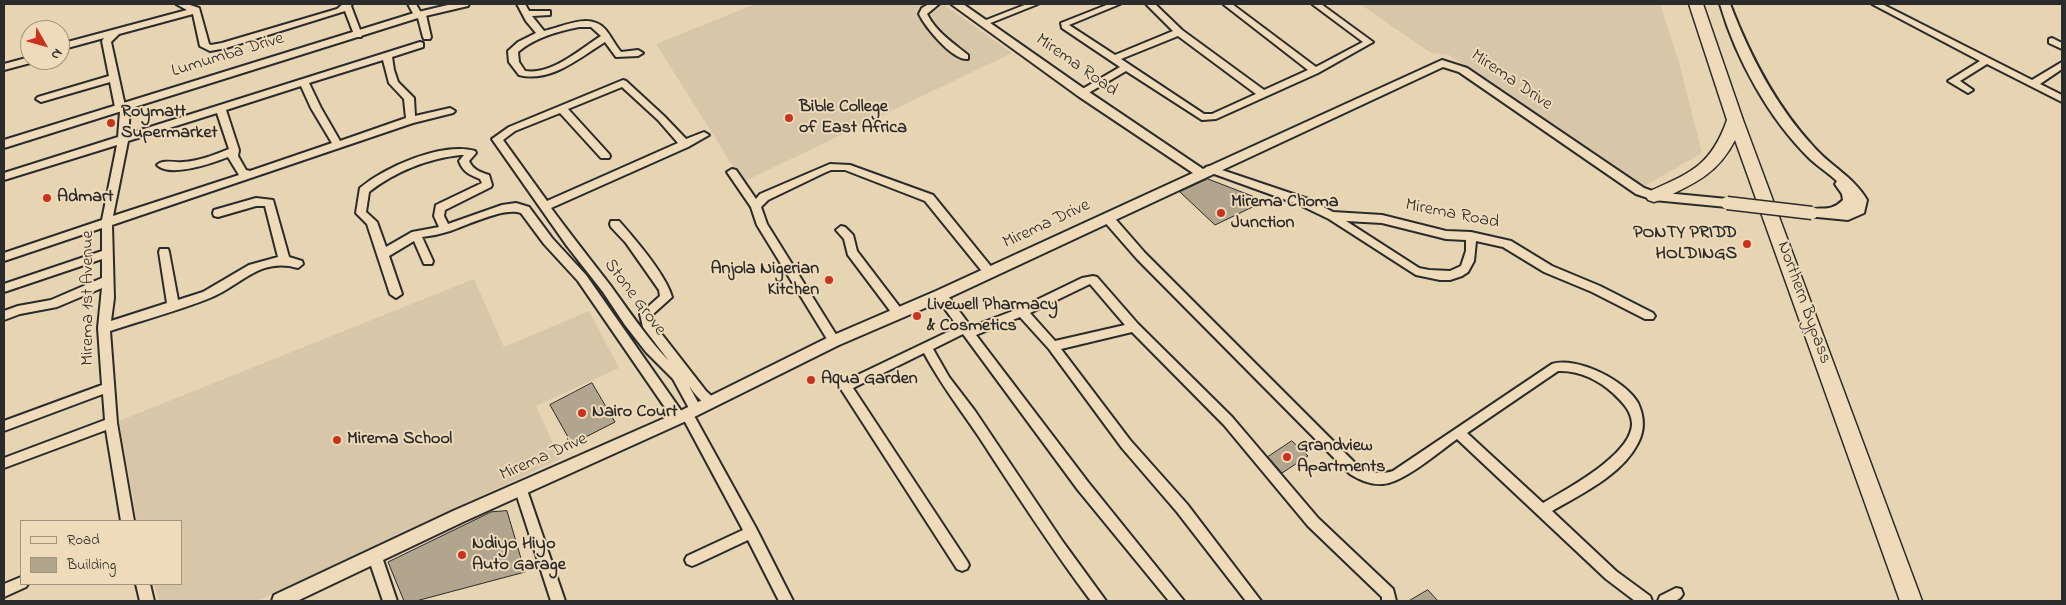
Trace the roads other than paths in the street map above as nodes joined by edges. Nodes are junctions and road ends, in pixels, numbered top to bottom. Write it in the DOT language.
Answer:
graph roads {
  1 [pos="180,4"];
  2 [pos="412,4"];
  3 [pos="464,4"];
  4 [pos="521,4"];
  5 [pos="935,4"];
  6 [pos="956,4"];
  7 [pos="1030,4"];
  8 [pos="1116,4"];
  9 [pos="1150,4"];
  10 [pos="1227,4"];
  11 [pos="1316,4"];
  12 [pos="1696,4"];
  13 [pos="1725,4"];
  14 [pos="1876,4"];
  15 [pos="348,5"];
  16 [pos="196,10"];
  17 [pos="547,13"];
  18 [pos="526,14"];
  19 [pos="420,15"];
  20 [pos="985,22"];
  21 [pos="117,31"];
  22 [pos="1179,32"];
  23 [pos="358,34"];
  24 [pos="542,34"];
  25 [pos="427,38"];
  26 [pos="605,38"];
  27 [pos="106,41"];
  28 [pos="2052,41"];
  29 [pos="70,44"];
  30 [pos="420,45"];
  31 [pos="2062,46"];
  32 [pos="70,50"];
  33 [pos="638,53"];
  34 [pos="387,55"];
  35 [pos="965,57"];
  36 [pos="20,58"];
  37 [pos="1115,58"];
  38 [pos="1986,61"];
  39 [pos="4,62"];
  40 [pos="20,63"];
  41 [pos="2062,65"];
  42 [pos="1126,67"];
  43 [pos="4,68"];
  44 [pos="1315,71"];
  45 [pos="113,78"];
  46 [pos="304,82"];
  47 [pos="2033,84"];
  48 [pos="1968,90"];
  49 [pos="1082,93"];
  50 [pos="1263,94"];
  51 [pos="40,99"];
  52 [pos="2062,99"];
  53 [pos="120,107"];
  54 [pos="221,109"];
  55 [pos="562,109"];
  56 [pos="450,111"];
  57 [pos="412,120"];
  58 [pos="1735,120"];
  59 [pos="704,135"];
  60 [pos="123,140"];
  61 [pos="4,144"];
  62 [pos="338,145"];
  63 [pos="684,145"];
  64 [pos="234,150"];
  65 [pos="605,156"];
  66 [pos="162,165"];
  67 [pos="1206,171"];
  68 [pos="732,172"];
  69 [pos="251,175"];
  70 [pos="4,177"];
  71 [pos="1654,196"];
  72 [pos="546,206"];
  73 [pos="756,206"];
  74 [pos="218,213"];
  75 [pos="1331,216"];
  76 [pos="1107,217"];
  77 [pos="107,222"];
  78 [pos="615,224"];
  79 [pos="446,229"];
  80 [pos="841,230"];
  81 [pos="416,235"];
  82 [pos="1471,236"];
  83 [pos="164,252"];
  84 [pos="106,254"];
  85 [pos="383,254"];
  86 [pos="4,256"];
  87 [pos="284,260"];
  88 [pos="428,262"];
  89 [pos="298,264"];
  90 [pos="989,272"];
  91 [pos="107,280"];
  92 [pos="4,288"];
  93 [pos="396,294"];
  94 [pos="941,295"];
  95 [pos="173,305"];
  96 [pos="898,312"];
  97 [pos="1022,312"];
  98 [pos="4,316"];
  99 [pos="1649,316"];
  100 [pos="1134,327"];
  101 [pos="104,328"];
  102 [pos="968,331"];
  103 [pos="834,341"];
  104 [pos="1053,346"];
  105 [pos="926,347"];
  106 [pos="109,387"];
  107 [pos="710,402"];
  108 [pos="687,413"];
  109 [pos="111,423"];
  110 [pos="4,426"];
  111 [pos="1458,432"];
  112 [pos="4,463"];
  113 [pos="521,490"];
  114 [pos="1541,511"];
  115 [pos="127,520"];
  116 [pos="751,532"];
  117 [pos="375,556"];
  118 [pos="692,560"];
  119 [pos="962,565"];
  120 [pos="20,583"];
  121 [pos="4,591"];
  122 [pos="280,601"];
  123 [pos="390,601"];
  124 [pos="558,601"];
  125 [pos="786,601"];
  126 [pos="1099,601"];
  127 [pos="1177,601"];
  128 [pos="1254,601"];
  129 [pos="1388,601"];
  130 [pos="1645,601"];
  131 [pos="1911,601"];
  1 -- 16 [label="street"];
  2 -- 19 [label="street"];
  3 -- 19 [label="street, Lumumba Drive"];
  4 -- 18 [label="street"];
  5 -- 35 [label="street"];
  6 -- 20 [label="street, Mirema Road"];
  7 -- 20 [label="street"];
  8 -- 37 [label="street"];
  9 -- 22 [label="street"];
  10 -- 44 [label="street"];
  11 -- 44 [label="street"];
  12 -- 58 [label="main road, Northern Bypass"];
  13 -- 71 [label="street, Mirema Drive, bridge"];
  14 -- 38 [label="street"];
  15 -- 16 [label="street"];
  15 -- 23 [label="street"];
  16 -- 21 [label="street"];
  17 -- 18 [label="street"];
  18 -- 24 [label="street"];
  19 -- 23 [label="street, Lumumba Drive"];
  19 -- 25 [label="street"];
  20 -- 49 [label="street, Mirema Road"];
  21 -- 27 [label="street"];
  21 -- 29 [label="street"];
  22 -- 37 [label="street"];
  22 -- 50 [label="street"];
  23 -- 53 [label="street, Lumumba Drive"];
  24 -- 26 [label="street"];
  24 -- 26 [label="street"];
  26 -- 33 [label="street"];
  27 -- 32 [label="street"];
  27 -- 45 [label="street"];
  28 -- 31 [label="street"];
  30 -- 34 [label="street"];
  34 -- 46 [label="street"];
  34 -- 57 [label="street"];
  36 -- 39 [label="street"];
  37 -- 42 [label="street"];
  38 -- 47 [label="street"];
  38 -- 48 [label="street"];
  40 -- 43 [label="street"];
  41 -- 47 [label="street"];
  42 -- 49 [label="street"];
  42 -- 50 [label="street"];
  44 -- 50 [label="street"];
  45 -- 51 [label="street"];
  45 -- 53 [label="street"];
  46 -- 54 [label="street"];
  46 -- 62 [label="street"];
  47 -- 52 [label="street"];
  49 -- 67 [label="street, Mirema Road"];
  53 -- 60 [label="street, Mirema 1st Avenue"];
  53 -- 61 [label="street, Lumumba Drive"];
  54 -- 60 [label="street"];
  54 -- 64 [label="street"];
  55 -- 63 [label="street, Stone Grove"];
  55 -- 65 [label="street"];
  55 -- 72 [label="street, Stone Grove"];
  56 -- 57 [label="street"];
  57 -- 62 [label="street"];
  58 -- 71 [label="main road"];
  58 -- 131 [label="main road, Northern Bypass"];
  59 -- 63 [label="street"];
  60 -- 70 [label="street"];
  60 -- 77 [label="street, Mirema 1st Avenue"];
  62 -- 69 [label="street"];
  63 -- 72 [label="street"];
  64 -- 66 [label="street"];
  64 -- 69 [label="street"];
  67 -- 71 [label="street, Mirema Drive"];
  67 -- 75 [label="street, Mirema Road"];
  67 -- 76 [label="street, Mirema Drive"];
  68 -- 73 [label="street"];
  69 -- 77 [label="street"];
  72 -- 108 [label="street, Stone Grove"];
  73 -- 90 [label="street"];
  73 -- 103 [label="street"];
  74 -- 87 [label="street"];
  75 -- 82 [label="street, Mirema Road"];
  75 -- 82 [label="street"];
  76 -- 90 [label="street, Mirema Drive"];
  76 -- 111 [label="street"];
  77 -- 84 [label="street, Mirema 1st Avenue"];
  77 -- 86 [label="street"];
  78 -- 107 [label="street"];
  79 -- 81 [label="street"];
  79 -- 85 [label="street"];
  79 -- 108 [label="street"];
  80 -- 96 [label="street"];
  81 -- 85 [label="street"];
  81 -- 88 [label="street"];
  82 -- 99 [label="street, Mirema Road"];
  83 -- 95 [label="street"];
  84 -- 91 [label="street, Mirema 1st Avenue"];
  84 -- 92 [label="street"];
  85 -- 93 [label="street"];
  87 -- 89 [label="street"];
  87 -- 95 [label="street"];
  90 -- 94 [label="street, Mirema Drive"];
  91 -- 98 [label="street"];
  91 -- 101 [label="street, Mirema 1st Avenue"];
  94 -- 96 [label="street, Mirema Drive"];
  94 -- 102 [label="street"];
  95 -- 101 [label="street"];
  96 -- 103 [label="street, Mirema Drive"];
  97 -- 100 [label="street"];
  97 -- 102 [label="street"];
  97 -- 104 [label="street"];
  100 -- 104 [label="street"];
  100 -- 129 [label="street"];
  101 -- 106 [label="street, Mirema 1st Avenue"];
  102 -- 105 [label="street"];
  102 -- 127 [label="street"];
  103 -- 107 [label="street, Mirema Drive"];
  104 -- 128 [label="street"];
  105 -- 119 [label="street"];
  105 -- 126 [label="street"];
  106 -- 109 [label="street, Mirema 1st Avenue"];
  106 -- 110 [label="street"];
  107 -- 108 [label="street, Mirema Drive"];
  108 -- 113 [label="street, Mirema Drive"];
  108 -- 116 [label="street"];
  109 -- 112 [label="street"];
  109 -- 115 [label="street, Mirema 1st Avenue"];
  111 -- 114 [label="street"];
  111 -- 114 [label="street"];
  113 -- 117 [label="street, Mirema Drive"];
  113 -- 124 [label="street"];
  114 -- 130 [label="street"];
  116 -- 118 [label="street"];
  116 -- 125 [label="street"];
  117 -- 122 [label="street, Mirema Drive"];
  117 -- 123 [label="street"];
  120 -- 121 [label="street"];
}
